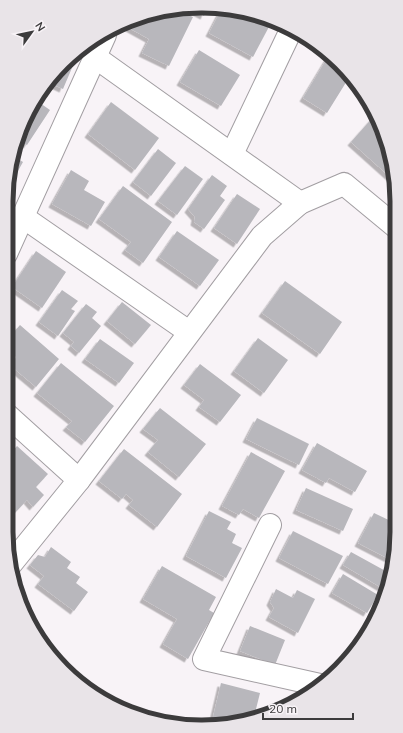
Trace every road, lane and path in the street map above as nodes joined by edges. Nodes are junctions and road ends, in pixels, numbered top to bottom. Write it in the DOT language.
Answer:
graph roads {
  1 [pos="289,34"];
  2 [pos="102,41"];
  3 [pos="95,57"];
  4 [pos="232,154"];
  5 [pos="300,203"];
  6 [pos="23,217"];
  7 [pos="390,222"];
  8 [pos="13,239"];
  9 [pos="189,332"];
  10 [pos="13,420"];
  11 [pos="79,480"];
  12 [pos="270,525"];
  13 [pos="15,559"];
  14 [pos="313,683"];
  1 -- 4 [label="street"];
  2 -- 3 [label="street"];
  3 -- 4 [label="street"];
  3 -- 6 [label="street"];
  4 -- 5 [label="street"];
  5 -- 7 [label="street"];
  5 -- 9 [label="street"];
  6 -- 8 [label="street"];
  6 -- 9 [label="street"];
  9 -- 11 [label="street"];
  10 -- 11 [label="street"];
  11 -- 13 [label="street"];
  12 -- 14 [label="street"];
}
